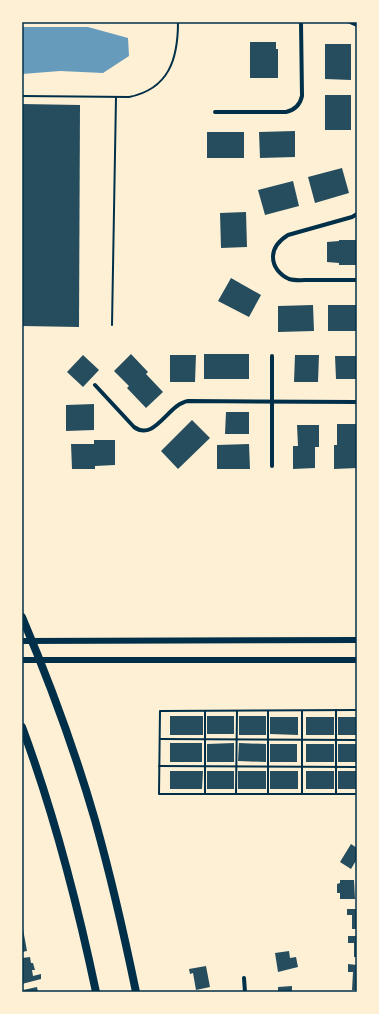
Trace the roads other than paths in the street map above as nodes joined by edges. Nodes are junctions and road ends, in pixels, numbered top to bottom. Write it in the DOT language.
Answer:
graph roads {
  1 [pos="178,22"];
  2 [pos="301,22"];
  3 [pos="350,22"];
  4 [pos="357,25"];
  5 [pos="22,96"];
  6 [pos="116,97"];
  7 [pos="215,112"];
  8 [pos="357,214"];
  9 [pos="357,280"];
  10 [pos="112,326"];
  11 [pos="272,356"];
  12 [pos="95,385"];
  13 [pos="272,402"];
  14 [pos="357,402"];
  15 [pos="272,466"];
  16 [pos="22,617"];
  17 [pos="357,640"];
  18 [pos="22,641"];
  19 [pos="22,660"];
  20 [pos="357,660"];
  21 [pos="336,710"];
  22 [pos="357,710"];
  23 [pos="205,711"];
  24 [pos="236,711"];
  25 [pos="268,711"];
  26 [pos="302,711"];
  27 [pos="22,727"];
  28 [pos="160,739"];
  29 [pos="205,739"];
  30 [pos="237,739"];
  31 [pos="268,739"];
  32 [pos="302,739"];
  33 [pos="336,739"];
  34 [pos="357,740"];
  35 [pos="159,766"];
  36 [pos="205,766"];
  37 [pos="236,767"];
  38 [pos="268,767"];
  39 [pos="302,767"];
  40 [pos="336,767"];
  41 [pos="357,767"];
  42 [pos="205,794"];
  43 [pos="236,794"];
  44 [pos="268,794"];
  45 [pos="302,794"];
  46 [pos="336,794"];
  47 [pos="357,794"];
  48 [pos="244,978"];
  49 [pos="96,992"];
  50 [pos="136,992"];
  51 [pos="245,992"];
  1 -- 6 [label="lane"];
  2 -- 7 [label="street"];
  3 -- 4 [label="street"];
  5 -- 6 [label="lane"];
  6 -- 10 [label="lane"];
  8 -- 9 [label="street"];
  11 -- 13 [label="street"];
  12 -- 13 [label="street"];
  13 -- 14 [label="street"];
  13 -- 15 [label="street"];
  16 -- 50 [label="highway"];
  17 -- 18 [label="main road"];
  19 -- 20 [label="main road"];
  21 -- 22 [label="lane"];
  21 -- 26 [label="lane"];
  21 -- 33 [label="lane"];
  23 -- 24 [label="lane"];
  23 -- 28 [label="lane"];
  23 -- 29 [label="lane"];
  24 -- 25 [label="lane"];
  24 -- 30 [label="lane"];
  25 -- 26 [label="lane"];
  25 -- 31 [label="lane"];
  26 -- 32 [label="lane"];
  27 -- 49 [label="highway"];
  28 -- 29 [label="lane"];
  28 -- 35 [label="lane"];
  29 -- 30 [label="lane"];
  29 -- 36 [label="lane"];
  30 -- 31 [label="lane"];
  30 -- 37 [label="lane"];
  31 -- 32 [label="lane"];
  31 -- 38 [label="lane"];
  32 -- 33 [label="lane"];
  32 -- 39 [label="lane"];
  33 -- 34 [label="lane"];
  33 -- 40 [label="lane"];
  35 -- 36 [label="lane"];
  35 -- 42 [label="lane"];
  36 -- 37 [label="lane"];
  36 -- 42 [label="lane"];
  37 -- 38 [label="lane"];
  37 -- 43 [label="lane"];
  38 -- 39 [label="lane"];
  38 -- 44 [label="lane"];
  39 -- 40 [label="lane"];
  39 -- 45 [label="lane"];
  40 -- 41 [label="lane"];
  40 -- 46 [label="lane"];
  42 -- 43 [label="lane"];
  43 -- 44 [label="lane"];
  44 -- 45 [label="lane"];
  45 -- 46 [label="lane"];
  46 -- 47 [label="lane"];
  48 -- 51 [label="street"];
}
